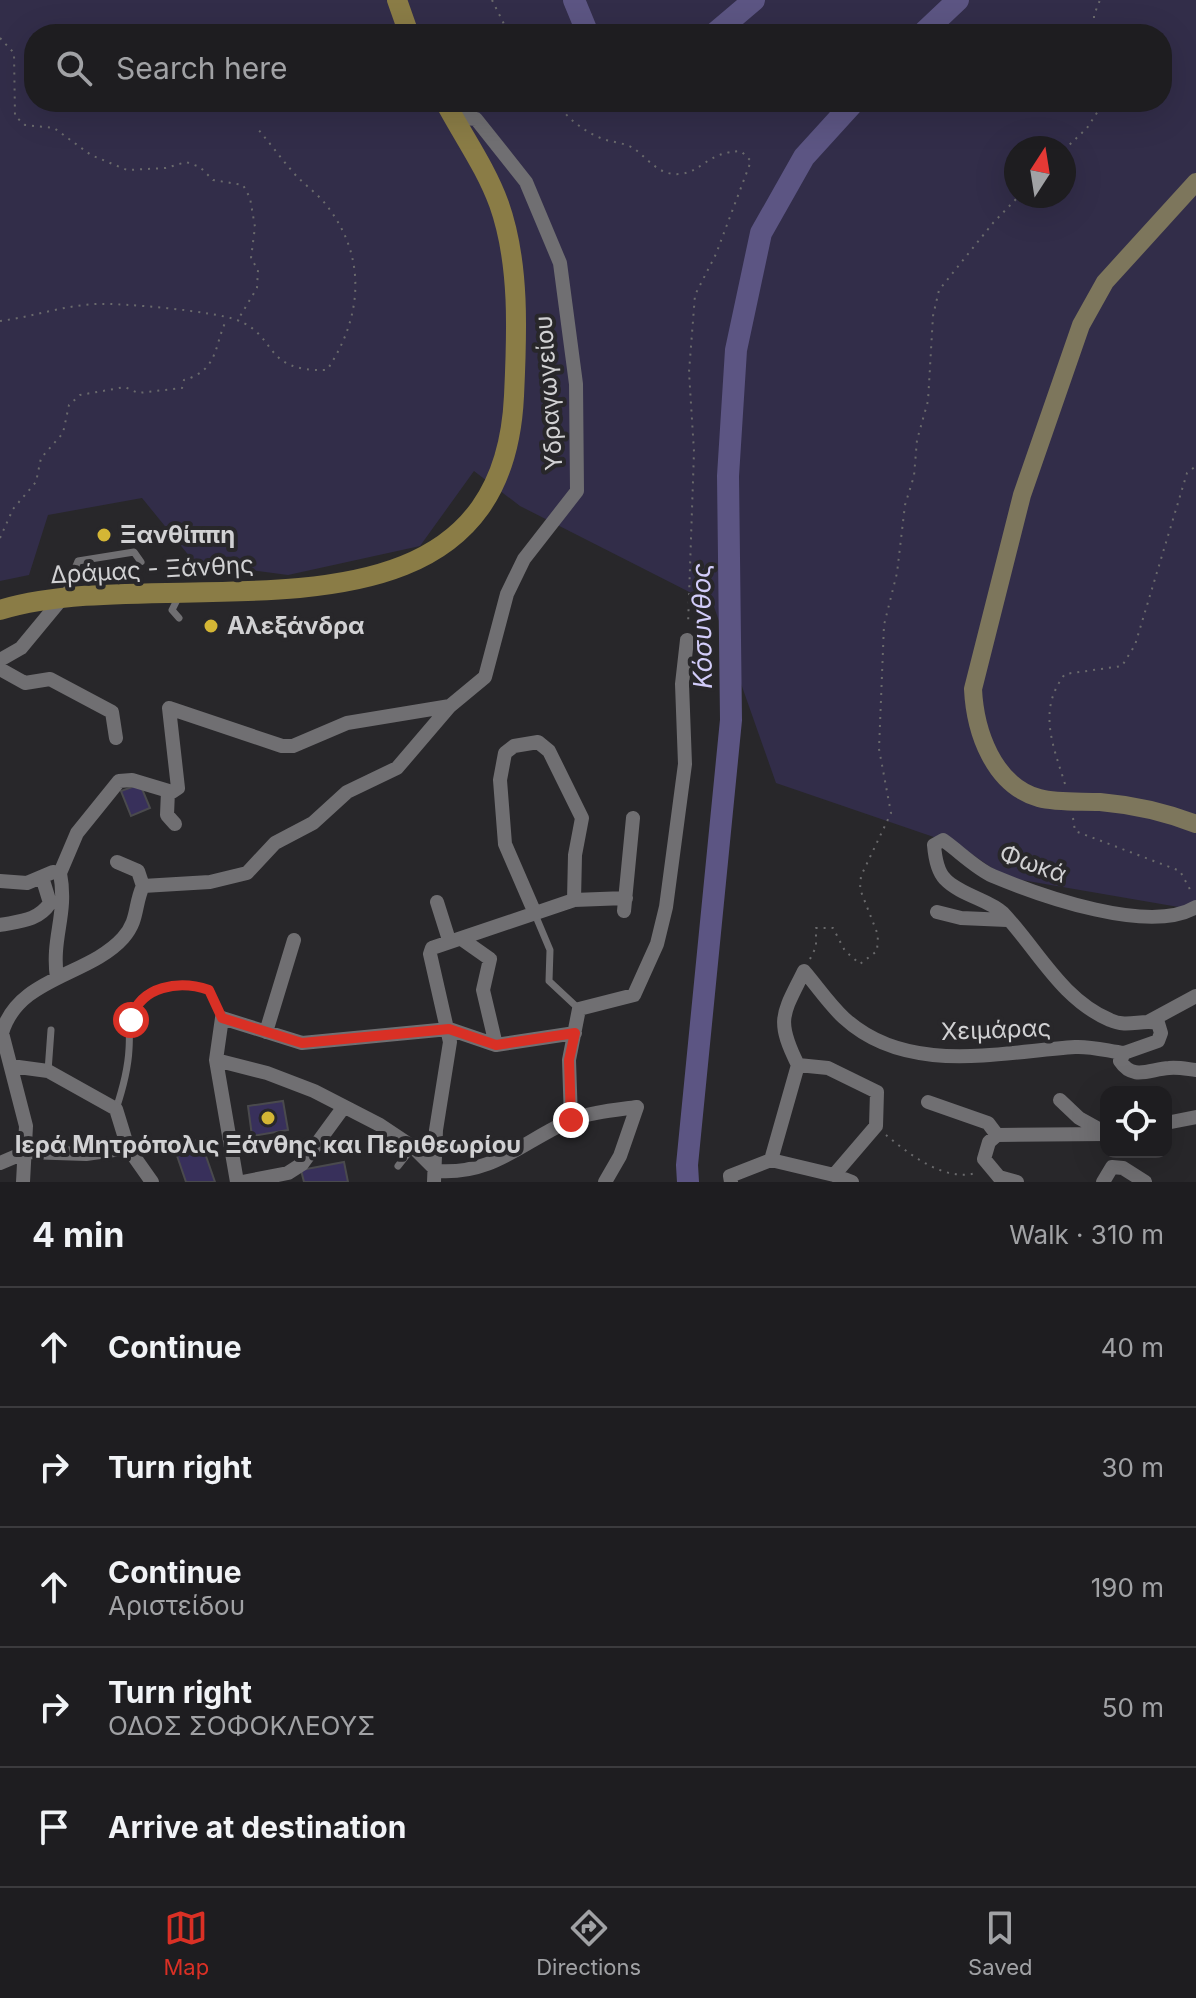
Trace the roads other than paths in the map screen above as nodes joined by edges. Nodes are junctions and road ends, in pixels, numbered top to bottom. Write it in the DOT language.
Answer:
graph roads {
  1 [pos="397,0"];
  2 [pos="405,24"];
  3 [pos="450,112"];
  4 [pos="455,112"];
  5 [pos="1196,182"];
  6 [pos="141,562"];
  7 [pos="180,593"];
  8 [pos="64,596"];
  9 [pos="0,610"];
  10 [pos="179,618"];
  11 [pos="687,640"];
  12 [pos="0,660"];
  13 [pos="0,669"];
  14 [pos="450,706"];
  15 [pos="116,738"];
  16 [pos="168,791"];
  17 [pos="633,818"];
  18 [pos="175,824"];
  19 [pos="1196,824"];
  20 [pos="117,862"];
  21 [pos="60,873"];
  22 [pos="42,877"];
  23 [pos="0,881"];
  24 [pos="143,886"];
  25 [pos="574,900"];
  26 [pos="437,902"];
  27 [pos="1196,907"];
  28 [pos="534,911"];
  29 [pos="937,912"];
  30 [pos="1007,920"];
  31 [pos="0,925"];
  32 [pos="294,940"];
  33 [pos="456,940"];
  34 [pos="57,978"];
  35 [pos="1196,996"];
  36 [pos="579,1009"];
  37 [pos="222,1018"];
  38 [pos="1154,1025"];
  39 [pos="449,1029"];
  40 [pos="51,1030"];
  41 [pos="266,1032"];
  42 [pos="1,1033"];
  43 [pos="575,1033"];
  44 [pos="496,1045"];
  45 [pos="1124,1053"];
  46 [pos="216,1060"];
  47 [pos="798,1065"];
  48 [pos="11,1066"];
  49 [pos="1196,1070"];
  50 [pos="48,1071"];
  51 [pos="1060,1100"];
  52 [pos="928,1102"];
  53 [pos="343,1108"];
  54 [pos="116,1109"];
  55 [pos="1196,1117"];
  56 [pos="571,1120"];
  57 [pos="1172,1122"];
  58 [pos="1100,1130"];
  59 [pos="1100,1134"];
  60 [pos="997,1135"];
  61 [pos="413,1147"];
  62 [pos="128,1148"];
  63 [pos="26,1152"];
  64 [pos="771,1160"];
  65 [pos="0,1163"];
  66 [pos="398,1166"];
  67 [pos="834,1175"];
  68 [pos="288,1178"];
  69 [pos="435,1179"];
  70 [pos="23,1182"];
  71 [pos="152,1182"];
  72 [pos="239,1182"];
  73 [pos="605,1182"];
  74 [pos="731,1182"];
  75 [pos="852,1182"];
  76 [pos="1017,1182"];
  77 [pos="1103,1182"];
  78 [pos="1145,1182"];
  1 -- 2 [label="main road"];
  3 -- 7 [label="main road, Δράμας - Ξάνθης"];
  4 -- 14 [label="street, Υδραγωγείου"];
  5 -- 19 [label="street"];
  6 -- 8 [label="lane"];
  7 -- 8 [label="main road, Δράμας - Ξάνθης"];
  7 -- 10 [label="lane"];
  8 -- 9 [label="main road, Δράμας - Ξάνθης"];
  8 -- 12 [label="street"];
  11 -- 36 [label="street"];
  13 -- 15 [label="street"];
  14 -- 16 [label="street"];
  14 -- 24 [label="street, Υδραγωγείου"];
  16 -- 18 [label="street"];
  16 -- 21 [label="street"];
  17 -- 25 [label="street"];
  20 -- 24 [label="street"];
  21 -- 22 [label="street"];
  21 -- 34 [label="street"];
  22 -- 23 [label="street"];
  22 -- 31 [label="street"];
  24 -- 34 [label="street"];
  25 -- 28 [label="street"];
  25 -- 28 [label="street"];
  26 -- 33 [label="street"];
  27 -- 30 [label="street, Φωκά"];
  28 -- 33 [label="street"];
  28 -- 36 [label="lane"];
  29 -- 30 [label="street"];
  30 -- 38 [label="street, Φωκά"];
  32 -- 41 [label="street"];
  33 -- 39 [label="street"];
  33 -- 44 [label="street"];
  34 -- 42 [label="street"];
  35 -- 38 [label="street"];
  36 -- 43 [label="street"];
  37 -- 41 [label="street"];
  37 -- 46 [label="street"];
  37 -- 54 [label="lane"];
  38 -- 45 [label="street"];
  39 -- 41 [label="street"];
  39 -- 44 [label="street"];
  39 -- 69 [label="street"];
  40 -- 50 [label="lane"];
  42 -- 48 [label="street"];
  43 -- 44 [label="street"];
  43 -- 56 [label="street"];
  45 -- 47 [label="street, Χειμάρας"];
  45 -- 49 [label="street"];
  46 -- 53 [label="street"];
  46 -- 72 [label="street"];
  47 -- 64 [label="street"];
  47 -- 67 [label="street"];
  48 -- 50 [label="street"];
  48 -- 63 [label="street"];
  50 -- 54 [label="street"];
  51 -- 58 [label="street"];
  52 -- 60 [label="street"];
  53 -- 61 [label="street"];
  53 -- 68 [label="street"];
  54 -- 62 [label="street"];
  55 -- 57 [label="street"];
  56 -- 69 [label="street"];
  56 -- 73 [label="street"];
  59 -- 60 [label="street"];
  60 -- 76 [label="street"];
  61 -- 66 [label="lane"];
  61 -- 69 [label="street"];
  62 -- 63 [label="street"];
  62 -- 71 [label="street"];
  63 -- 65 [label="street"];
  63 -- 70 [label="street"];
  64 -- 67 [label="street"];
  64 -- 74 [label="street"];
  67 -- 75 [label="street"];
  68 -- 72 [label="street"];
  77 -- 78 [label="street"];
}
